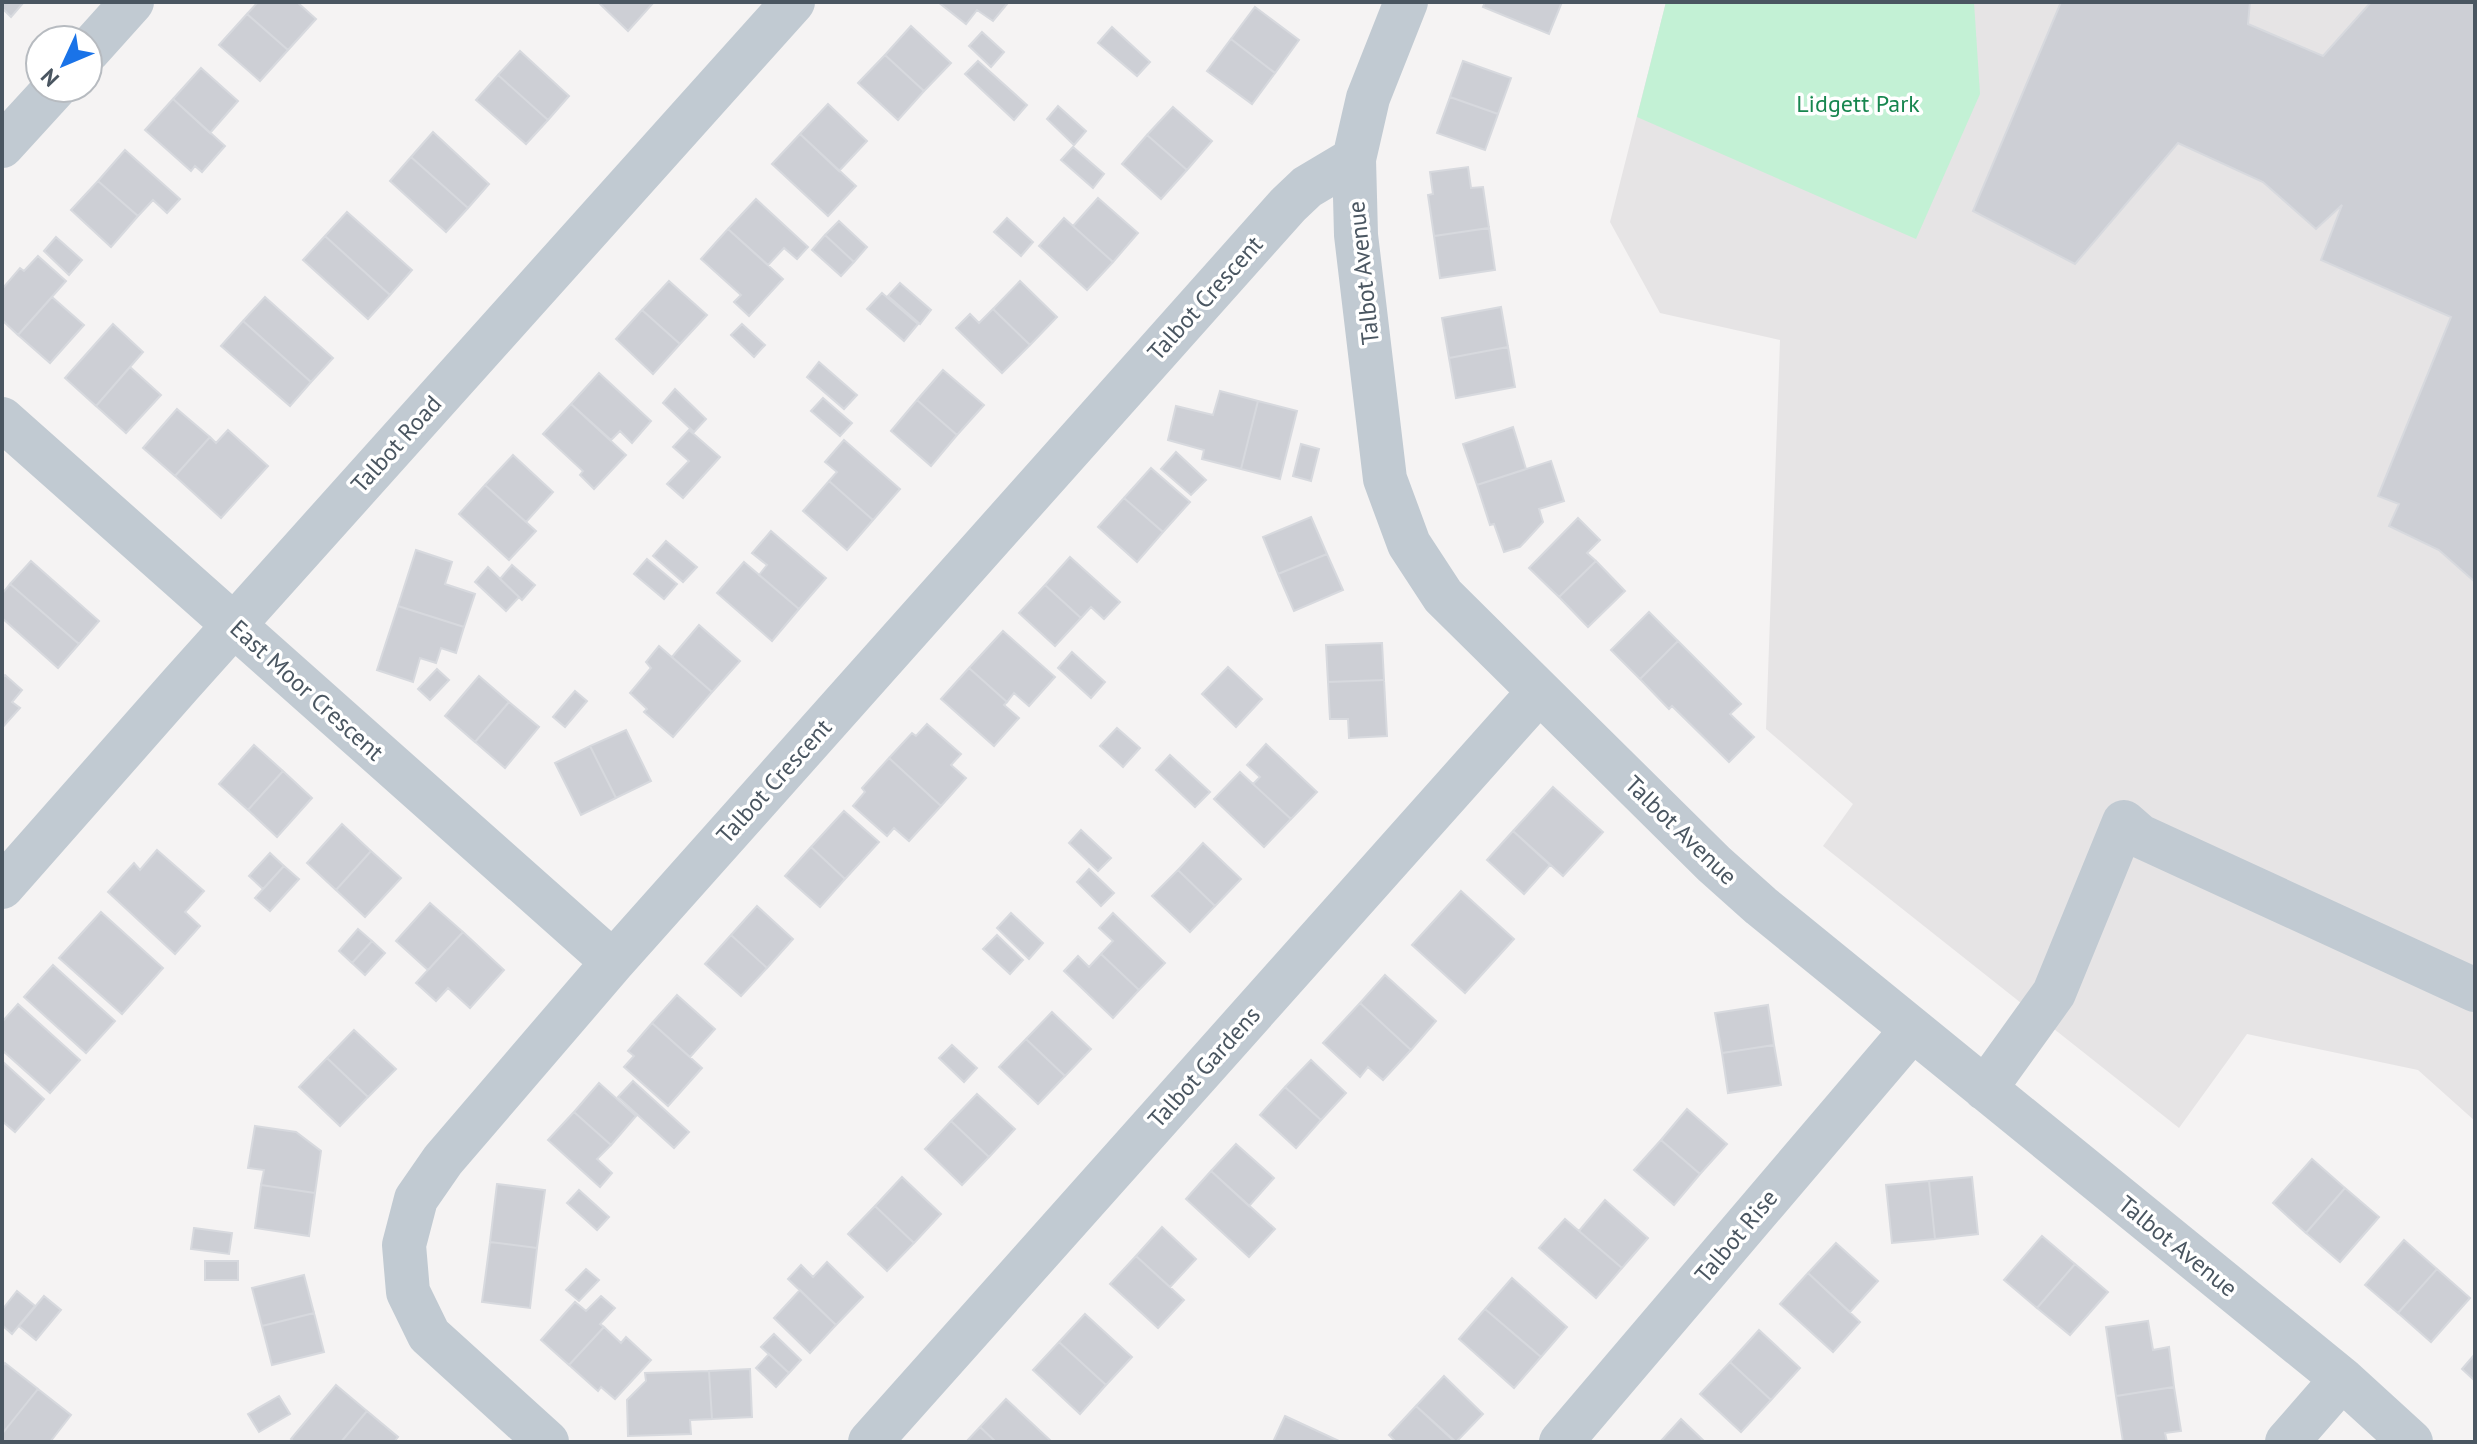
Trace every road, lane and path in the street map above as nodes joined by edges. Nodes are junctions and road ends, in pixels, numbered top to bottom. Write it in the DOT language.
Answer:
graph roads {
  1 [pos="132,2"];
  2 [pos="793,2"];
  3 [pos="1406,2"];
  4 [pos="104,33"];
  5 [pos="40,104"];
  6 [pos="2,146"];
  7 [pos="1354,159"];
  8 [pos="2,419"];
  9 [pos="234,625"];
  10 [pos="1539,692"];
  11 [pos="2,887"];
  12 [pos="613,962"];
  13 [pos="2475,990"];
  14 [pos="1912,1030"];
  15 [pos="1985,1089"];
  16 [pos="2342,1379"];
  17 [pos="547,1442"];
  18 [pos="870,1442"];
  19 [pos="1561,1442"];
  20 [pos="2287,1442"];
  21 [pos="2411,1442"];
  1 -- 4 [label="street"];
  2 -- 9 [label="street, Talbot Road"];
  3 -- 7 [label="street, Talbot Avenue"];
  5 -- 6 [label="street"];
  7 -- 10 [label="street, Talbot Avenue"];
  7 -- 12 [label="street, Talbot Crescent"];
  8 -- 9 [label="street, East Moor Crescent"];
  9 -- 11 [label="street, Talbot Road"];
  9 -- 12 [label="street, East Moor Crescent"];
  10 -- 14 [label="street, Talbot Avenue"];
  10 -- 18 [label="street, Talbot Gardens"];
  12 -- 17 [label="street, Talbot Crescent"];
  13 -- 15 [label="street"];
  14 -- 15 [label="street, Talbot Avenue"];
  14 -- 19 [label="street, Talbot Rise"];
  15 -- 16 [label="street, Talbot Avenue"];
  16 -- 20 [label="street"];
  16 -- 21 [label="street, Talbot Avenue"];
}
